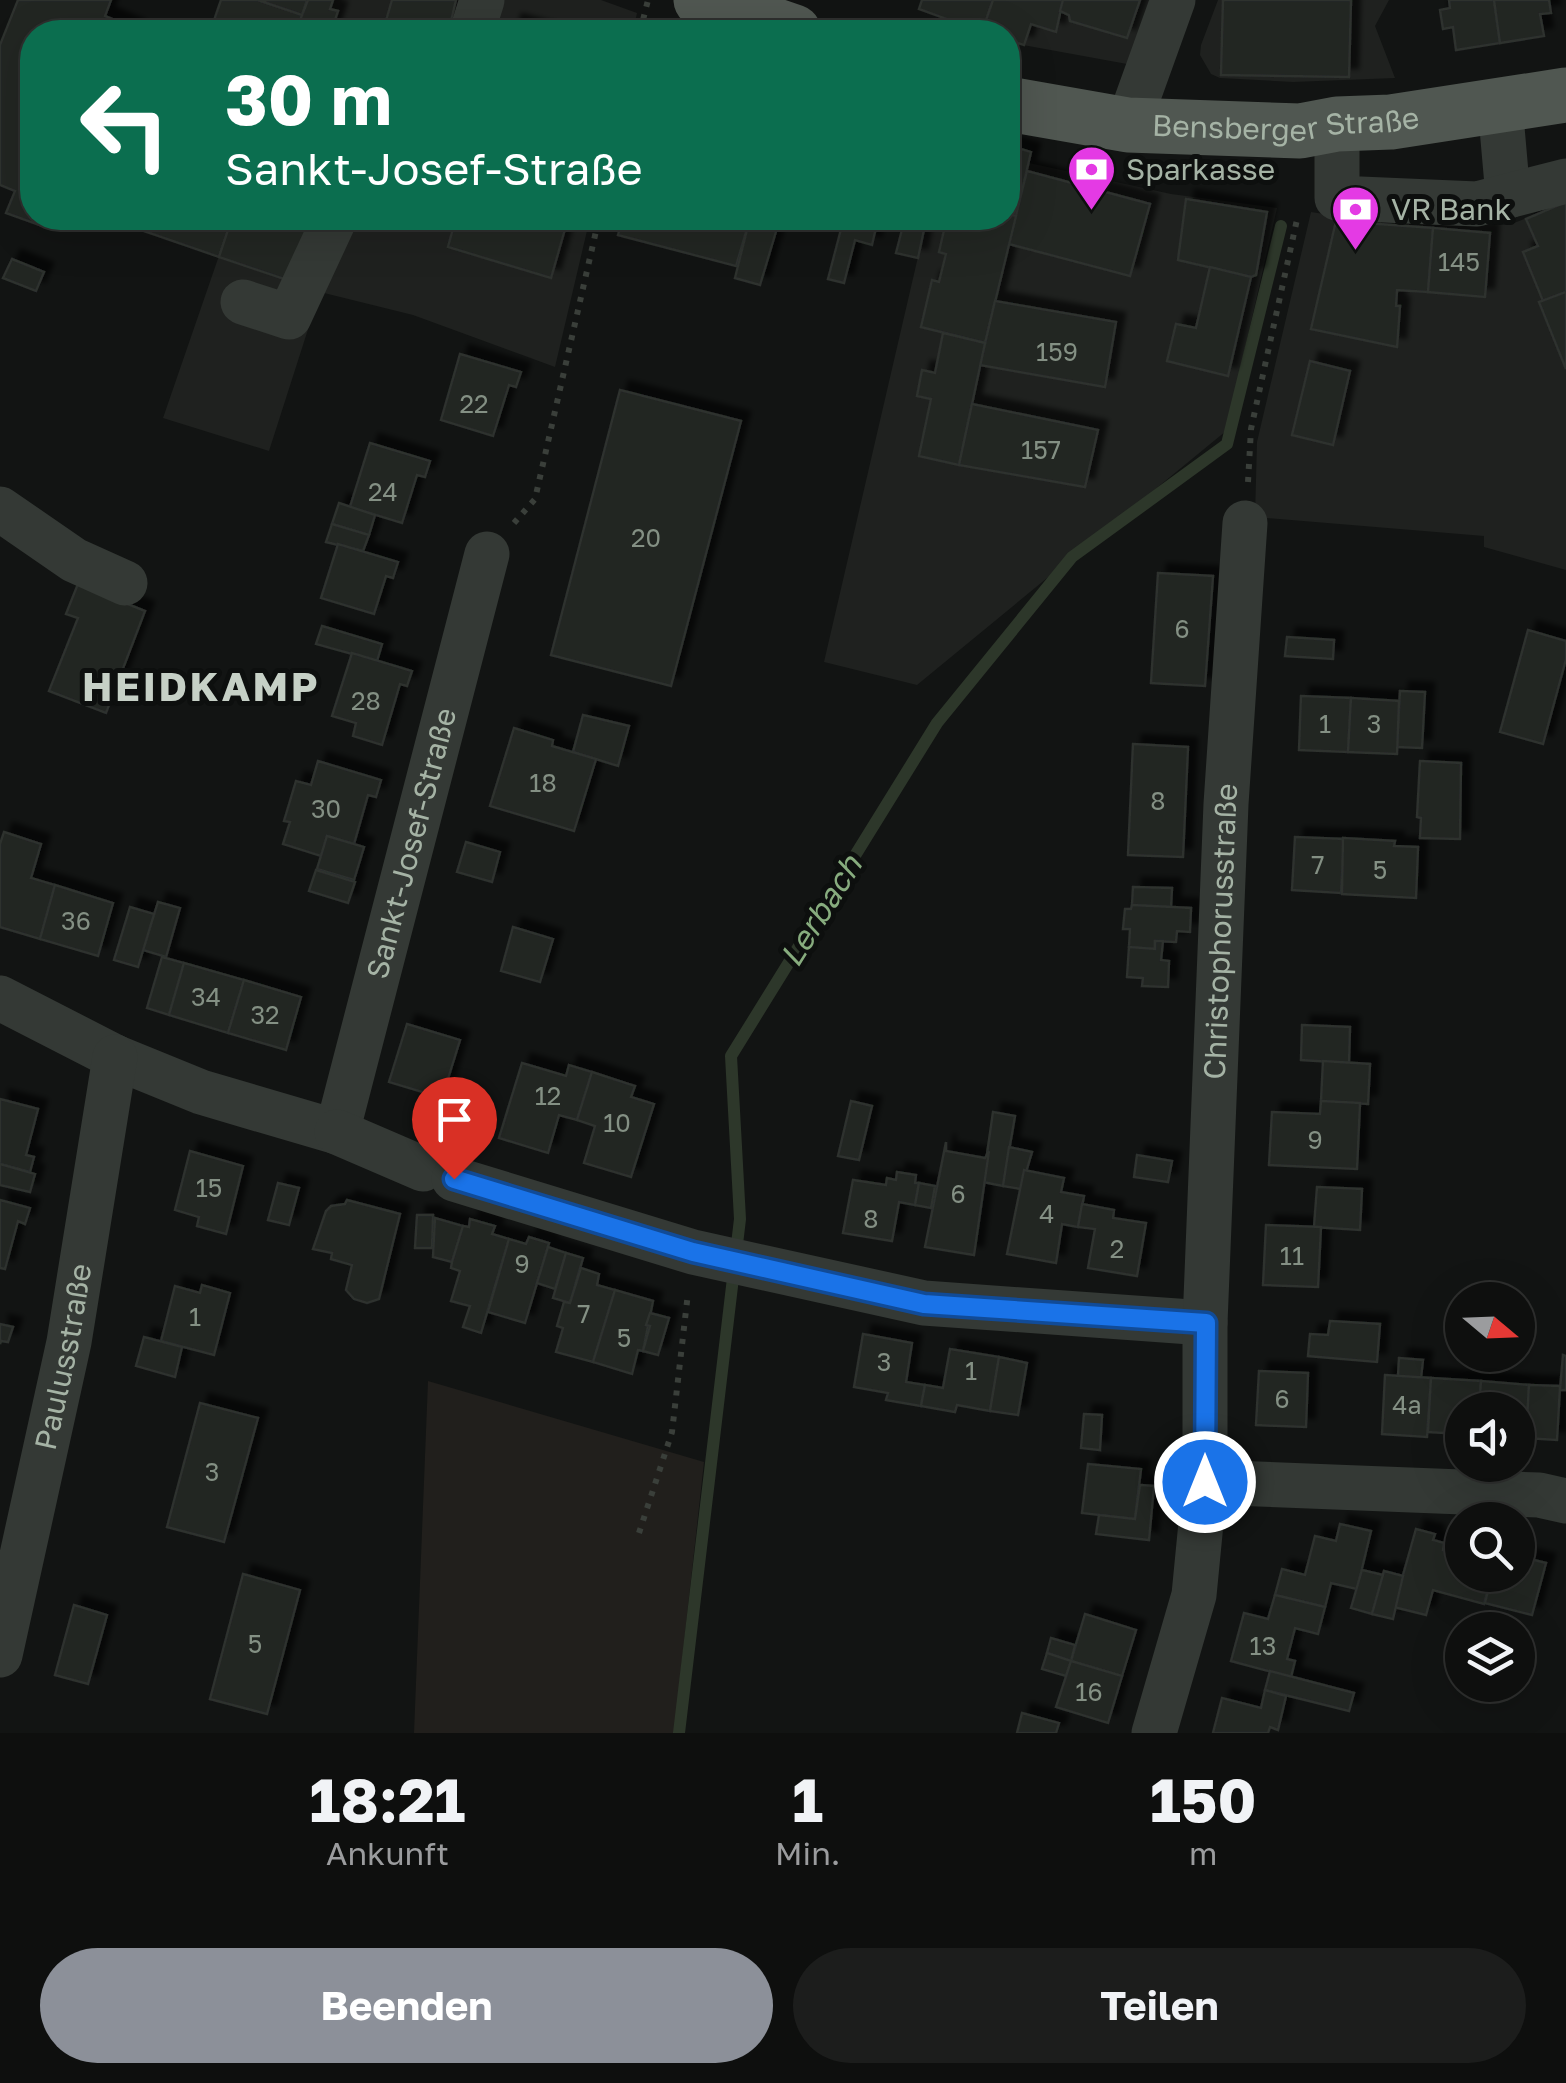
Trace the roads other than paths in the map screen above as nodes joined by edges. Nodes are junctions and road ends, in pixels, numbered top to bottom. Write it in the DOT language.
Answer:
graph roads {
  1 [pos="700,0"];
  2 [pos="1173,0"];
  3 [pos="759,20"];
  4 [pos="1566,95"];
  5 [pos="1500,105"];
  6 [pos="1020,106"];
  7 [pos="1337,124"];
  8 [pos="1128,125"];
  9 [pos="1566,181"];
  10 [pos="1508,196"];
  11 [pos="329,230"];
  12 [pos="243,302"];
  13 [pos="0,509"];
  14 [pos="1245,523"];
  15 [pos="487,554"];
  16 [pos="125,583"];
  17 [pos="0,998"];
  18 [pos="115,1058"];
  19 [pos="337,1132"];
  20 [pos="1206,1323"];
  21 [pos="1205,1482"];
  22 [pos="1566,1501"];
  23 [pos="0,1655"];
  24 [pos="1154,1733"];
  1 -- 3 [label="main road"];
  2 -- 8 [label="street"];
  4 -- 5 [label="main road, Bensberger Straße"];
  5 -- 7 [label="main road, Bensberger Straße"];
  5 -- 10 [label="street"];
  6 -- 8 [label="main road, Bensberger Straße"];
  7 -- 8 [label="main road, Bensberger Straße"];
  7 -- 10 [label="street"];
  9 -- 10 [label="street"];
  11 -- 12 [label="street"];
  13 -- 16 [label="street"];
  14 -- 20 [label="street, Christophorusstraße"];
  15 -- 19 [label="street, Sankt-Josef-Straße"];
  17 -- 18 [label="street"];
  18 -- 19 [label="street"];
  18 -- 23 [label="street, Paulusstraße"];
  19 -- 20 [label="street"];
  20 -- 21 [label="street, Christophorusstraße"];
  21 -- 22 [label="street"];
  21 -- 24 [label="street, Christophorusstraße"];
}
